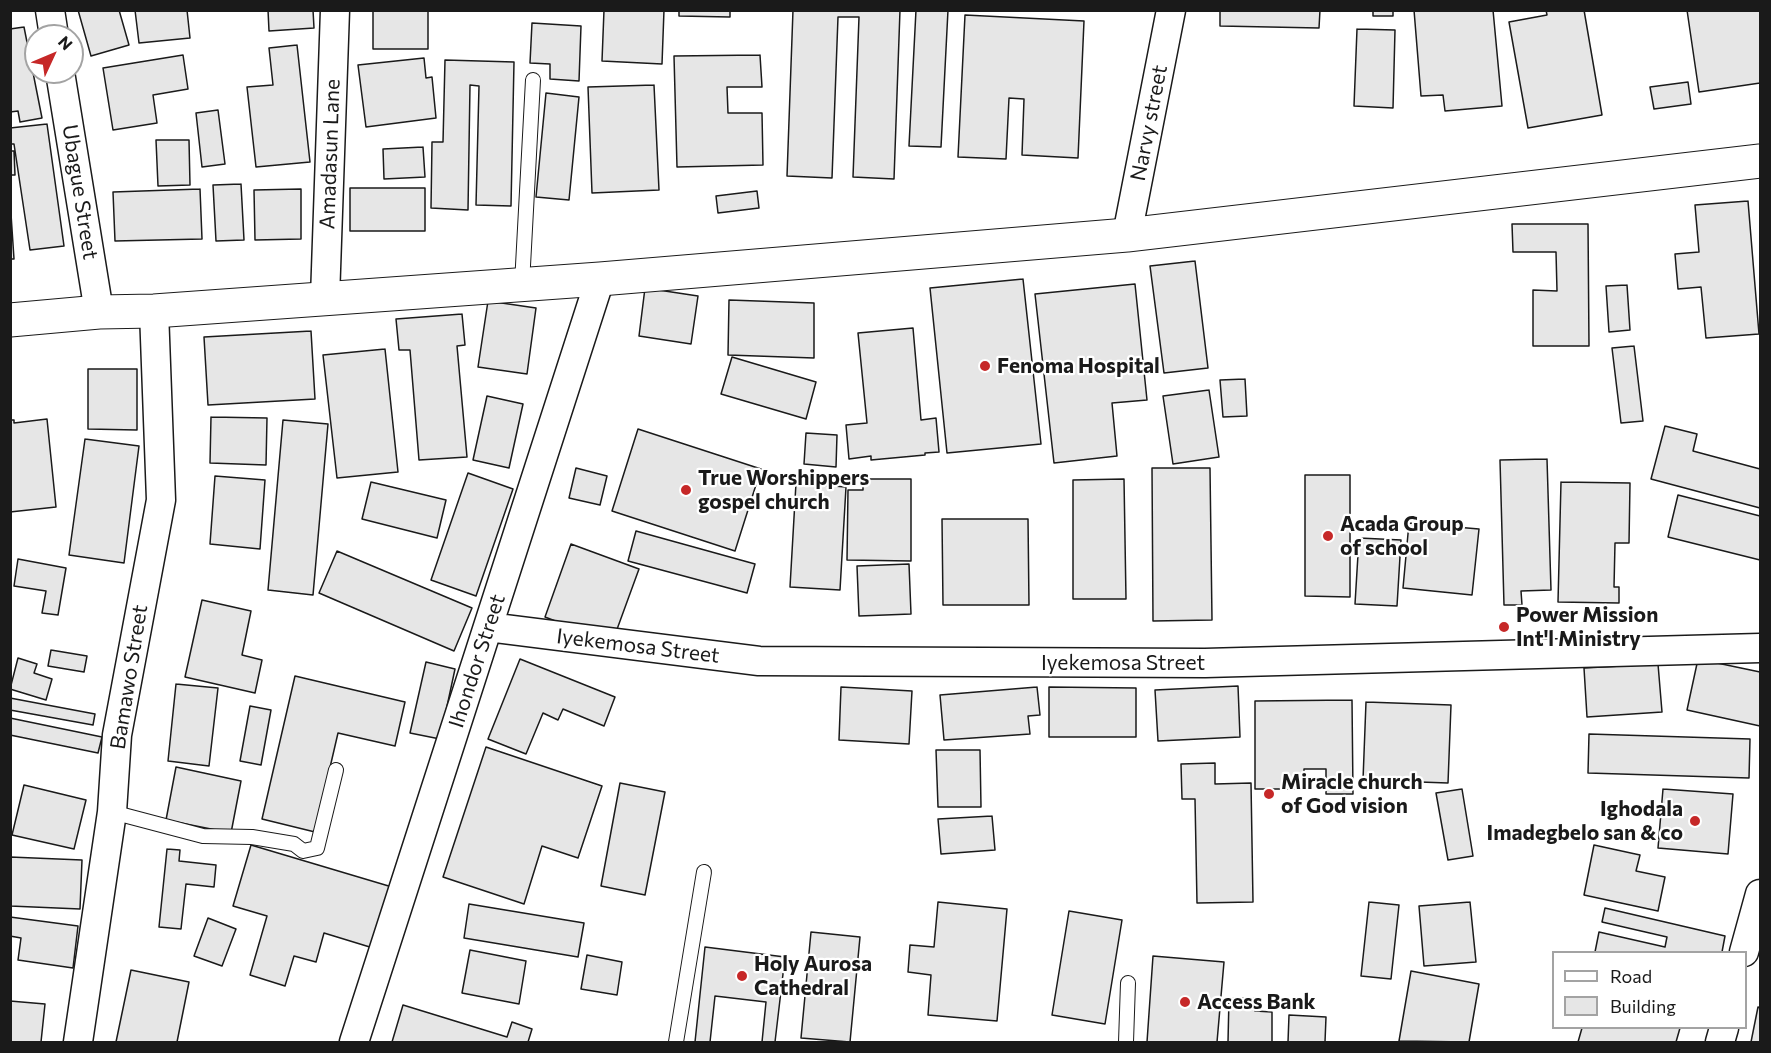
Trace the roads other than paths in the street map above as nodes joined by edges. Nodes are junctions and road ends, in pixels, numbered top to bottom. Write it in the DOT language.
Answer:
graph roads {
  1 [pos="335,10"];
  2 [pos="1172,10"];
  3 [pos="533,80"];
  4 [pos="62,84"];
  5 [pos="1761,161"];
  6 [pos="1127,235"];
  7 [pos="600,279"];
  8 [pos="522,284"];
  9 [pos="325,298"];
  10 [pos="154,311"];
  11 [pos="99,312"];
  12 [pos="10,320"];
  13 [pos="488,627"];
  14 [pos="1761,648"];
  15 [pos="336,770"];
  16 [pos="112,812"];
  17 [pos="704,872"];
  18 [pos="1758,909"];
  19 [pos="1744,951"];
  20 [pos="1128,983"];
  21 [pos="78,1042"];
  22 [pos="354,1042"];
  23 [pos="676,1042"];
  24 [pos="1125,1042"];
  1 -- 9 [label="street, Amadasun Lane"];
  2 -- 6 [label="street, Narvy street"];
  3 -- 8 [label="lane"];
  4 -- 11 [label="street, Ubague Street"];
  5 -- 6 [label="street"];
  6 -- 7 [label="street"];
  7 -- 8 [label="street"];
  7 -- 13 [label="street, Ihondor Street"];
  8 -- 9 [label="street"];
  9 -- 10 [label="street"];
  10 -- 11 [label="street"];
  10 -- 16 [label="street, Bamawo Street"];
  11 -- 12 [label="street"];
  13 -- 14 [label="street, Iyekemosa Street"];
  13 -- 22 [label="street, Ihondor Street"];
  15 -- 16 [label="lane"];
  16 -- 21 [label="street, Bamawo Street"];
  17 -- 23 [label="lane"];
  18 -- 19 [label="street"];
  20 -- 24 [label="lane"];
}
